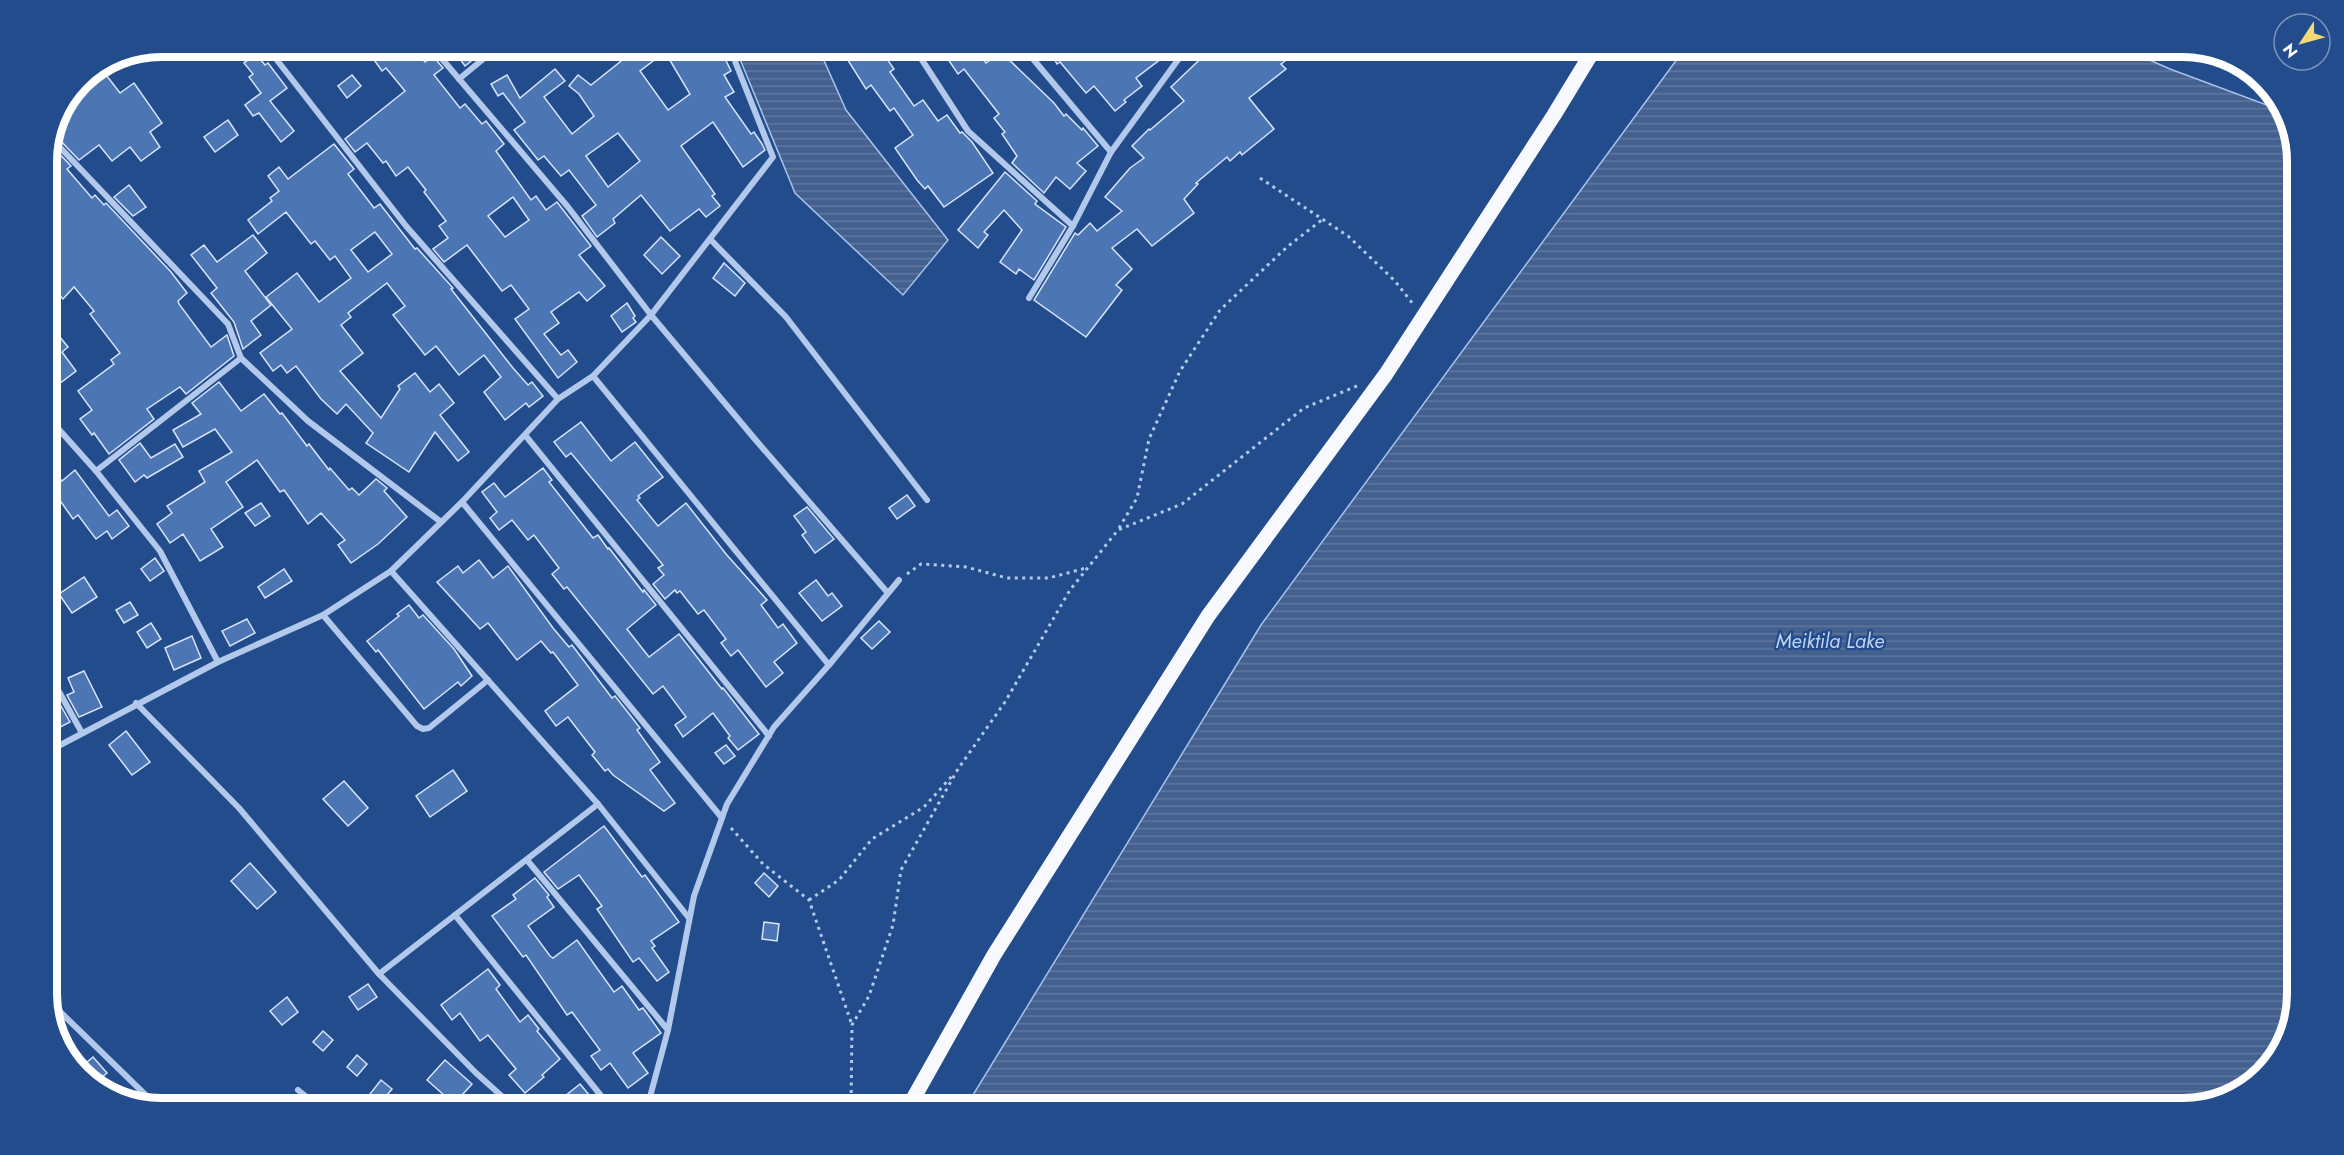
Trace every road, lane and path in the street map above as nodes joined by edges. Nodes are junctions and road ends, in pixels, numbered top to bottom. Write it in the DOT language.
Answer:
graph roads {
  1 [pos="275,57"];
  2 [pos="440,57"];
  3 [pos="486,57"];
  4 [pos="733,57"];
  5 [pos="920,57"];
  6 [pos="1032,57"];
  7 [pos="1180,57"];
  8 [pos="1589,57"];
  9 [pos="459,79"];
  10 [pos="58,146"];
  11 [pos="1111,152"];
  12 [pos="1260,178"];
  13 [pos="1323,219"];
  14 [pos="1073,226"];
  15 [pos="710,239"];
  16 [pos="1029,298"];
  17 [pos="651,315"];
  18 [pos="1423,318"];
  19 [pos="241,358"];
  20 [pos="1386,374"];
  21 [pos="593,376"];
  22 [pos="558,399"];
  23 [pos="57,427"];
  24 [pos="525,435"];
  25 [pos="96,471"];
  26 [pos="927,500"];
  27 [pos="462,502"];
  28 [pos="441,522"];
  29 [pos="1118,530"];
  30 [pos="1088,568"];
  31 [pos="391,571"];
  32 [pos="899,580"];
  33 [pos="887,592"];
  34 [pos="323,615"];
  35 [pos="218,662"];
  36 [pos="829,665"];
  37 [pos="488,680"];
  38 [pos="57,688"];
  39 [pos="136,703"];
  40 [pos="82,733"];
  41 [pos="768,736"];
  42 [pos="57,747"];
  43 [pos="958,770"];
  44 [pos="598,804"];
  45 [pos="722,818"];
  46 [pos="527,860"];
  47 [pos="809,900"];
  48 [pos="455,915"];
  49 [pos="690,918"];
  50 [pos="380,974"];
  51 [pos="58,1010"];
  52 [pos="852,1024"];
  53 [pos="668,1030"];
  54 [pos="298,1090"];
  55 [pos="147,1097"];
  56 [pos="308,1098"];
  57 [pos="504,1098"];
  58 [pos="603,1098"];
  59 [pos="650,1098"];
  60 [pos="851,1098"];
  61 [pos="914,1098"];
  1 -- 22 [label="street"];
  2 -- 9 [label="street"];
  3 -- 9 [label="street"];
  4 -- 15 [label="street"];
  5 -- 14 [label="street"];
  6 -- 11 [label="street"];
  7 -- 11 [label="street"];
  8 -- 18 [label="main road"];
  9 -- 17 [label="street"];
  10 -- 19 [label="street"];
  11 -- 14 [label="street"];
  12 -- 13 [label="path"];
  13 -- 18 [label="path"];
  13 -- 29 [label="path"];
  14 -- 16 [label="street"];
  15 -- 17 [label="street"];
  15 -- 26 [label="street"];
  17 -- 21 [label="street"];
  17 -- 33 [label="street"];
  18 -- 20 [label="main road"];
  19 -- 25 [label="street"];
  19 -- 28 [label="street"];
  20 -- 29 [label="path"];
  20 -- 61 [label="main road"];
  21 -- 22 [label="street"];
  21 -- 36 [label="street"];
  22 -- 24 [label="street"];
  23 -- 25 [label="street"];
  24 -- 27 [label="street"];
  24 -- 41 [label="street"];
  25 -- 35 [label="street"];
  27 -- 28 [label="street"];
  27 -- 45 [label="street"];
  28 -- 31 [label="street"];
  29 -- 30 [label="path"];
  30 -- 32 [label="path"];
  30 -- 43 [label="path"];
  31 -- 34 [label="street"];
  31 -- 37 [label="street"];
  32 -- 33 [label="street"];
  33 -- 36 [label="street"];
  34 -- 35 [label="street"];
  34 -- 37 [label="street"];
  35 -- 39 [label="street"];
  36 -- 41 [label="street"];
  37 -- 44 [label="street"];
  38 -- 40 [label="street"];
  39 -- 40 [label="street"];
  39 -- 50 [label="street"];
  40 -- 42 [label="street"];
  41 -- 45 [label="street"];
  43 -- 47 [label="path"];
  43 -- 52 [label="path"];
  44 -- 46 [label="street"];
  44 -- 49 [label="street"];
  45 -- 47 [label="path"];
  45 -- 49 [label="street"];
  46 -- 48 [label="street"];
  46 -- 53 [label="street"];
  47 -- 52 [label="path"];
  48 -- 50 [label="street"];
  48 -- 58 [label="street"];
  49 -- 53 [label="street"];
  50 -- 57 [label="street"];
  51 -- 55 [label="street"];
  52 -- 60 [label="path"];
  53 -- 59 [label="street"];
  54 -- 56 [label="street"];
}
